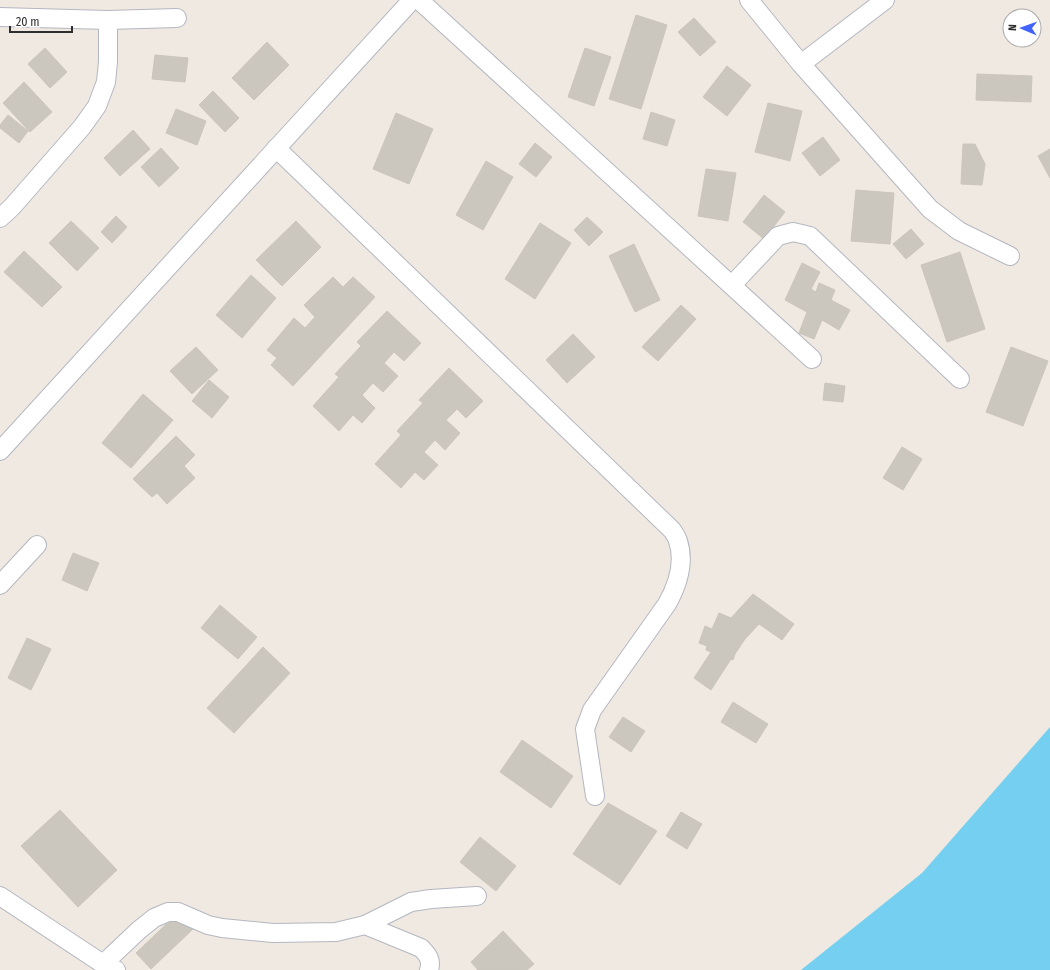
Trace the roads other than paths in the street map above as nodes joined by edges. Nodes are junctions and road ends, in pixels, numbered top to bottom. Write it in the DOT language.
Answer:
graph roads {
  1 [pos="412,0"];
  2 [pos="419,0"];
  3 [pos="749,0"];
  4 [pos="885,0"];
  5 [pos="0,17"];
  6 [pos="177,18"];
  7 [pos="108,20"];
  8 [pos="801,64"];
  9 [pos="276,148"];
  10 [pos="0,218"];
  11 [pos="1010,256"];
  12 [pos="732,285"];
  13 [pos="812,359"];
  14 [pos="960,379"];
  15 [pos="0,451"];
  16 [pos="36,545"];
  17 [pos="0,585"];
  18 [pos="595,796"];
  19 [pos="0,896"];
  20 [pos="477,896"];
  21 [pos="364,925"];
  22 [pos="109,967"];
  23 [pos="429,970"];
  1 -- 9 [label="street"];
  2 -- 12 [label="street"];
  3 -- 8 [label="street"];
  4 -- 8 [label="street"];
  5 -- 7 [label="street"];
  6 -- 7 [label="street"];
  7 -- 10 [label="street"];
  8 -- 11 [label="street"];
  9 -- 15 [label="street"];
  9 -- 18 [label="street"];
  12 -- 13 [label="street"];
  12 -- 14 [label="street"];
  16 -- 17 [label="street"];
  19 -- 22 [label="street"];
  20 -- 21 [label="street"];
  21 -- 22 [label="street"];
  21 -- 23 [label="street"];
}
